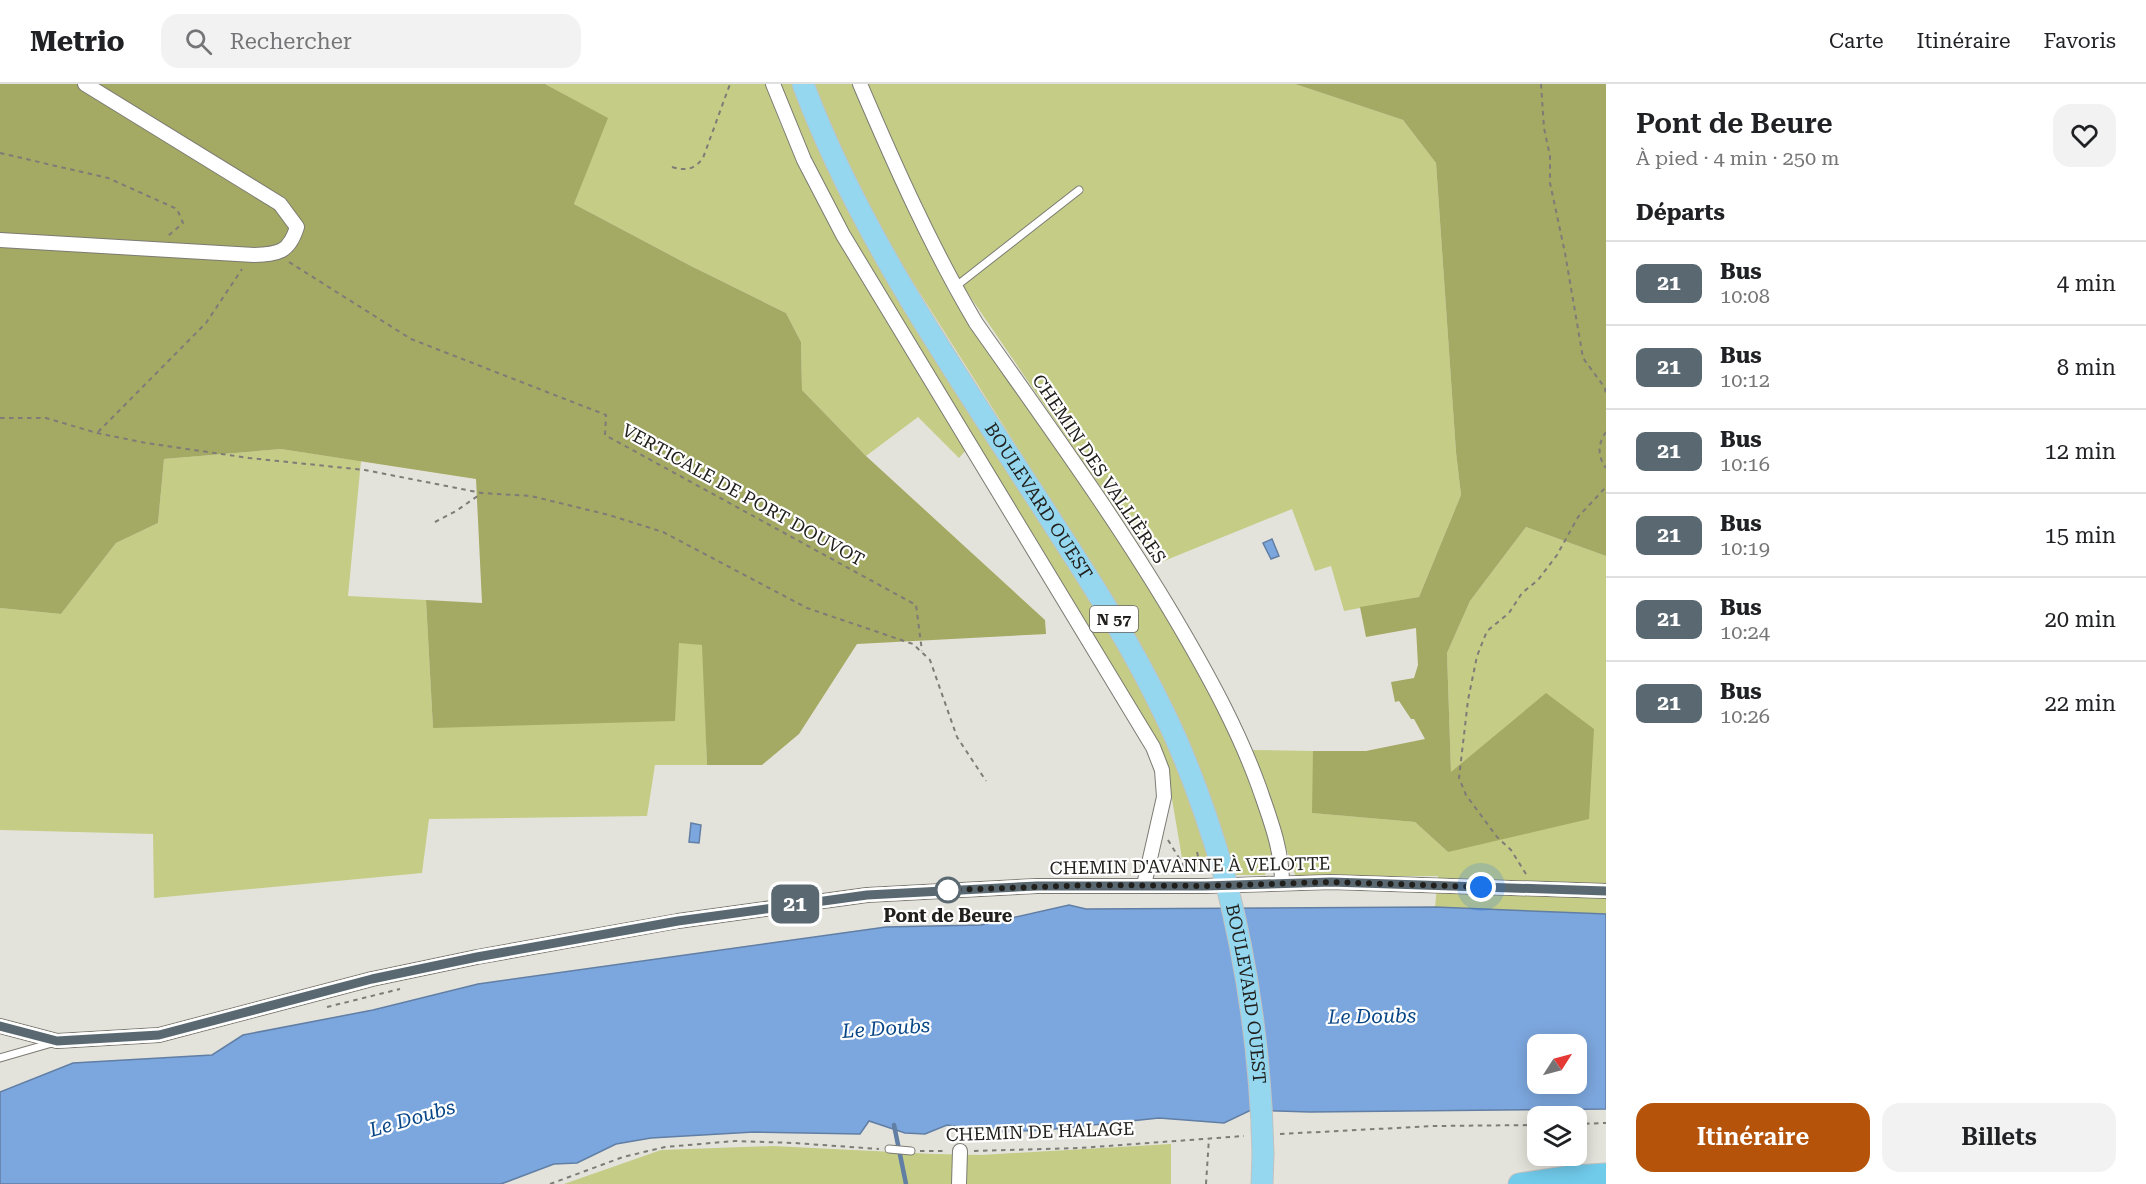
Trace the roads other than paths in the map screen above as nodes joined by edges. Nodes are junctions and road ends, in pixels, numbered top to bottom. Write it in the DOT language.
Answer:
graph roads {
  1 [pos="86,84"];
  2 [pos="773,84"];
  3 [pos="802,84"];
  4 [pos="860,84"];
  5 [pos="1079,190"];
  6 [pos="0,240"];
  7 [pos="955,287"];
  8 [pos="1282,884"];
  9 [pos="1144,885"];
  10 [pos="1606,891"];
  11 [pos="0,1026"];
  12 [pos="57,1041"];
  13 [pos="0,1058"];
  14 [pos="889,1149"];
  15 [pos="911,1151"];
  16 [pos="960,1151"];
  17 [pos="1606,1174"];
  18 [pos="959,1184"];
  19 [pos="1262,1184"];
  20 [pos="1519,1184"];
  1 -- 6 [label="street"];
  2 -- 9 [label="street"];
  3 -- 19 [label="main road, BOULEVARD OUEST / N 57, bridge"];
  4 -- 7 [label="street, CHEMIN DES VALLIÈRES"];
  5 -- 7 [label="lane"];
  7 -- 8 [label="street, CHEMIN DES VALLIÈRES"];
  8 -- 9 [label="street, CHEMIN D'AVANNE À VELOTTE"];
  8 -- 10 [label="street, CHEMIN D'AVANNE À VELOTTE"];
  9 -- 12 [label="street, CHEMIN D'AVANNE À VELOTTE"];
  11 -- 12 [label="street, CHEMIN D'AVANNE À VELOTTE"];
  12 -- 13 [label="lane"];
  14 -- 15 [label="lane"];
  16 -- 18 [label="street"];
  17 -- 20 [label="highway"];
}
